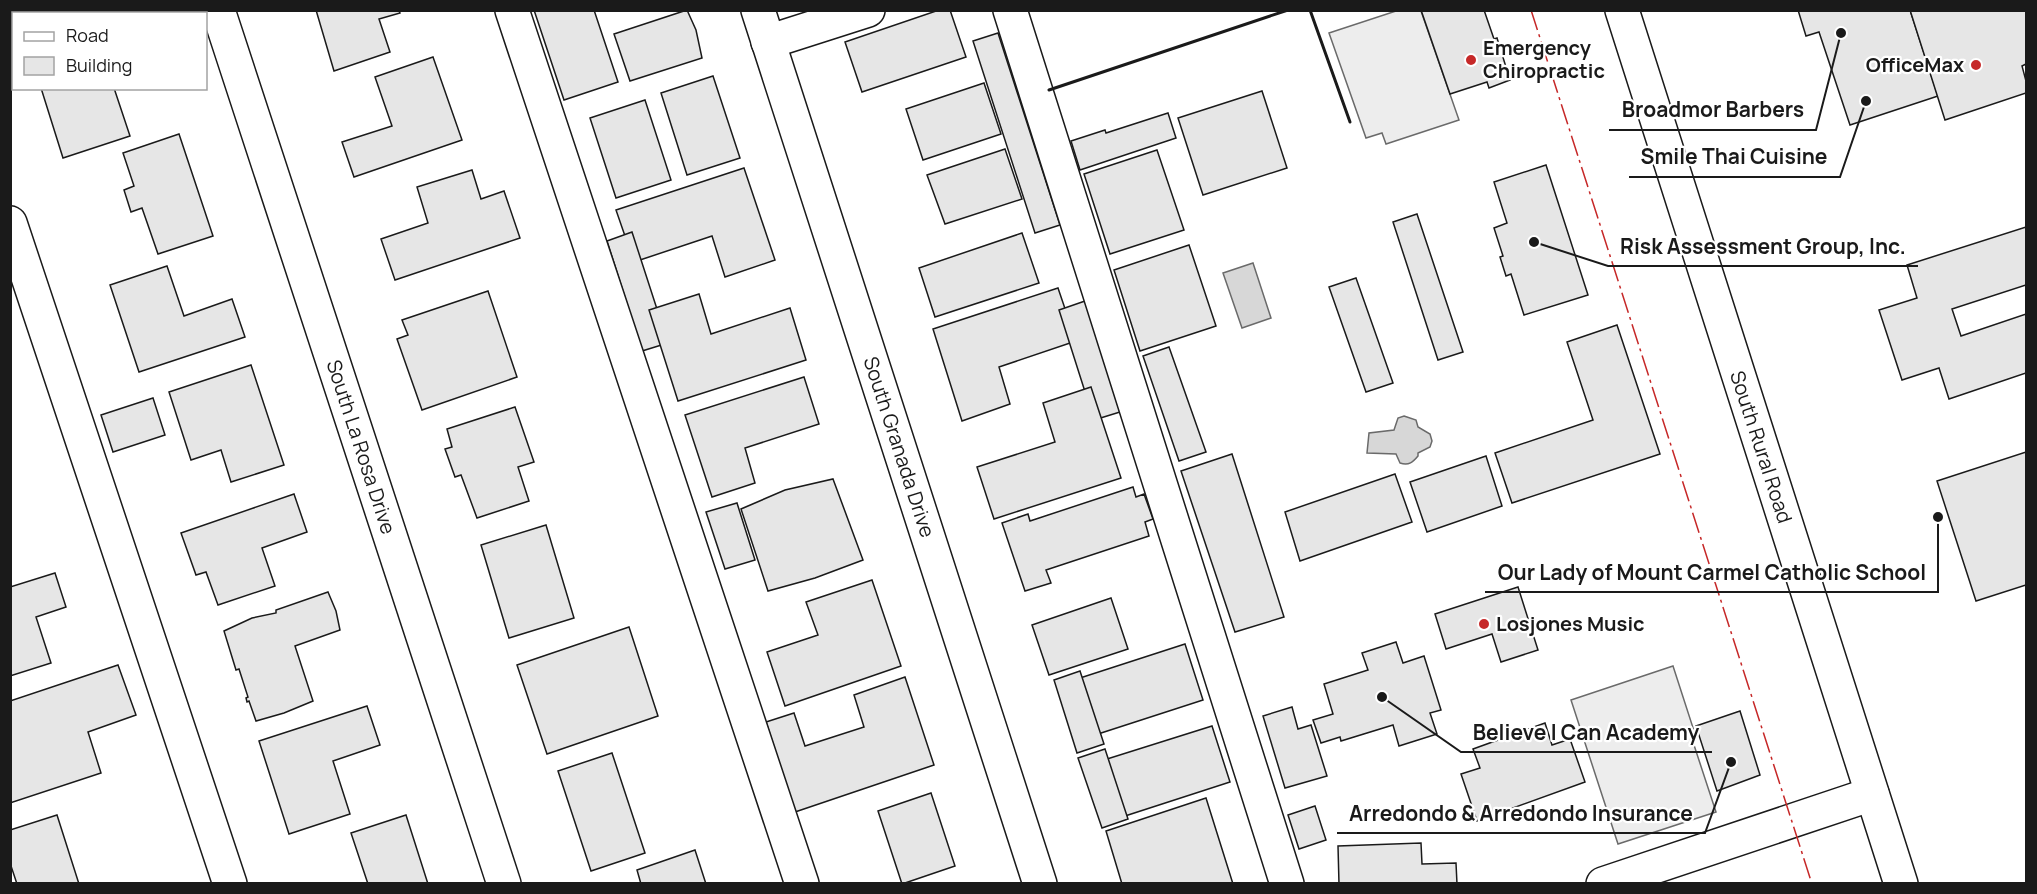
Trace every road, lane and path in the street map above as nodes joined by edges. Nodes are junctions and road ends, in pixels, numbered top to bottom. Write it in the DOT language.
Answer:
graph roads {
  1 [pos="218,10"];
  2 [pos="512,10"];
  3 [pos="758,10"];
  4 [pos="867,10"];
  5 [pos="1010,10"];
  6 [pos="1622,10"];
  7 [pos="768,42"];
  8 [pos="10,223"];
  9 [pos="1872,794"];
  10 [pos="230,884"];
  11 [pos="504,884"];
  12 [pos="802,884"];
  13 [pos="1040,884"];
  14 [pos="1287,884"];
  15 [pos="1604,884"];
  16 [pos="1901,884"];
  1 -- 11 [label="street, South La Rosa Drive"];
  2 -- 12 [label="street"];
  3 -- 7 [label="street, South Granada Drive"];
  4 -- 7 [label="street"];
  5 -- 14 [label="street"];
  6 -- 9 [label="street, South Rural Road"];
  7 -- 13 [label="street, South Granada Drive"];
  8 -- 10 [label="street"];
  9 -- 15 [label="street"];
  9 -- 16 [label="street, South Rural Road"];
}
